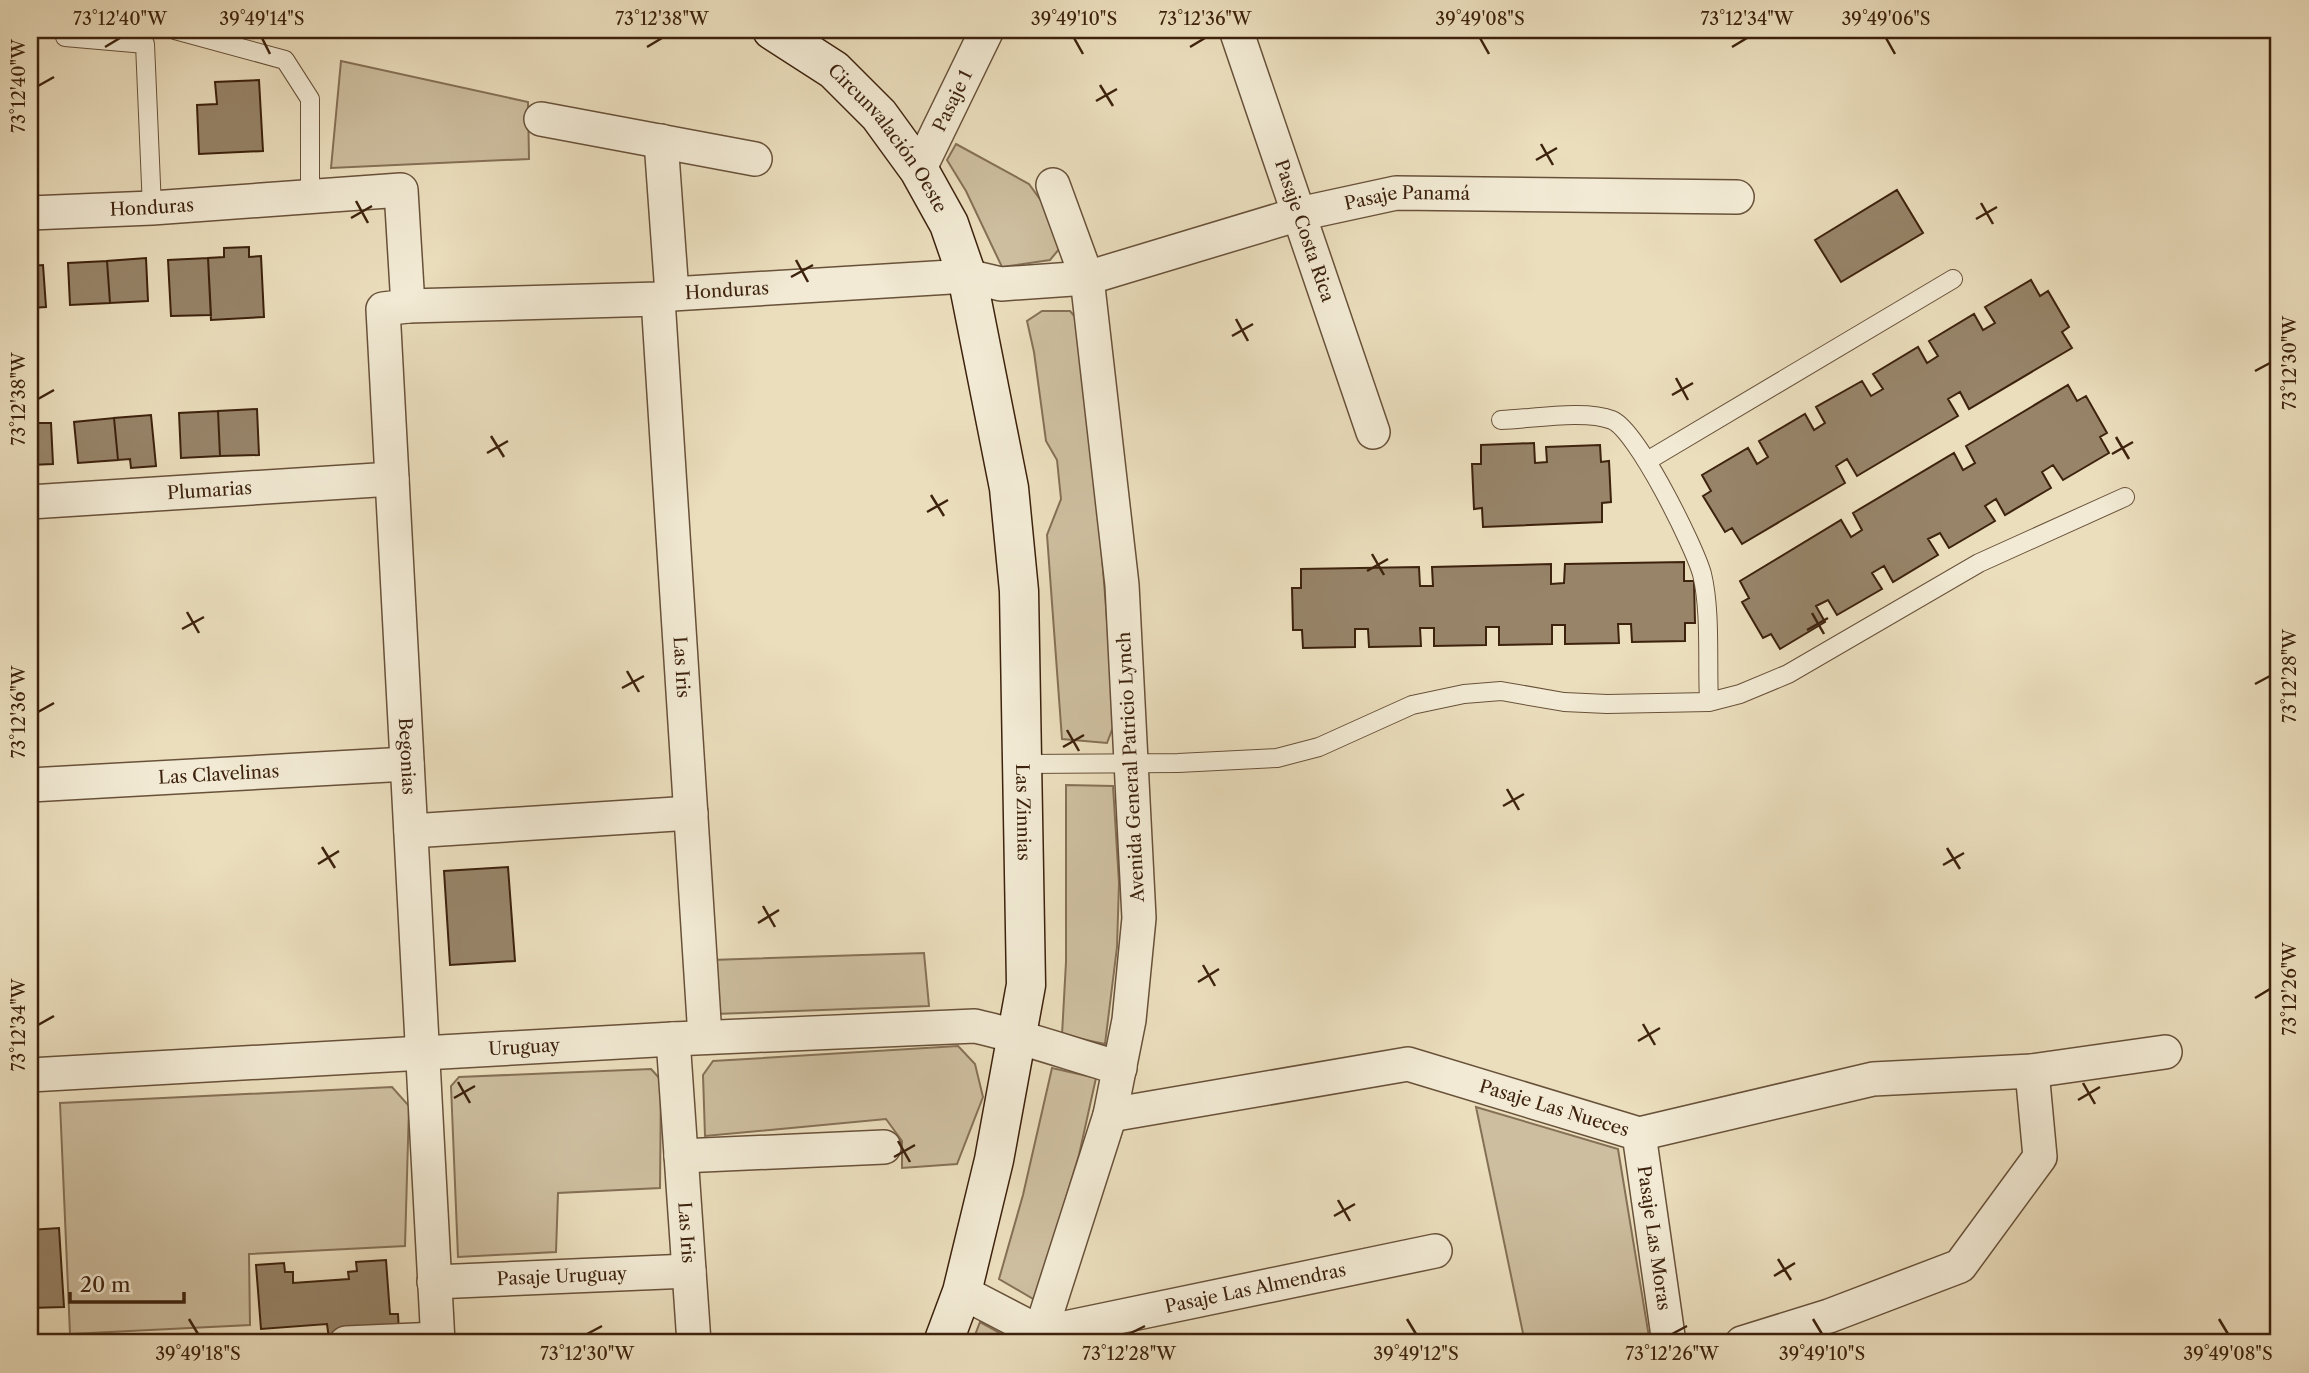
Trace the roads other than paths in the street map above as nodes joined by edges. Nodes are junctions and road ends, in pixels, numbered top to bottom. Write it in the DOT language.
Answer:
graph roads {
  1 [pos="175,30"];
  2 [pos="772,30"];
  3 [pos="987,30"];
  4 [pos="1237,30"];
  5 [pos="65,37"];
  6 [pos="541,120"];
  7 [pos="661,141"];
  8 [pos="755,159"];
  9 [pos="919,170"];
  10 [pos="1053,185"];
  11 [pos="310,197"];
  12 [pos="1737,197"];
  13 [pos="152,208"];
  14 [pos="30,213"];
  15 [pos="1299,214"];
  16 [pos="967,276"];
  17 [pos="1087,278"];
  18 [pos="1953,279"];
  19 [pos="665,297"];
  20 [pos="408,306"];
  21 [pos="1501,421"];
  22 [pos="1373,432"];
  23 [pos="1647,461"];
  24 [pos="392,479"];
  25 [pos="2125,497"];
  26 [pos="30,502"];
  27 [pos="1709,702"];
  28 [pos="407,764"];
  29 [pos="1024,764"];
  30 [pos="1130,764"];
  31 [pos="30,785"];
  32 [pos="691,813"];
  33 [pos="411,831"];
  34 [pos="1017,1035"];
  35 [pos="689,1038"];
  36 [pos="2165,1052"];
  37 [pos="422,1053"];
  38 [pos="1119,1068"];
  39 [pos="2032,1071"];
  40 [pos="30,1075"];
  41 [pos="1110,1115"];
  42 [pos="1639,1134"];
  43 [pos="884,1147"];
  44 [pos="681,1156"];
  45 [pos="1435,1251"];
  46 [pos="689,1271"];
  47 [pos="434,1282"];
  48 [pos="962,1292"];
  49 [pos="1039,1338"];
  50 [pos="438,1341"];
  51 [pos="346,1343"];
  52 [pos="694,1343"];
  53 [pos="943,1343"];
  54 [pos="1669,1343"];
  55 [pos="1742,1343"];
  1 -- 11 [label="lane"];
  2 -- 9 [label="street, Circunvalación Oeste"];
  3 -- 9 [label="street, Pasaje 1"];
  4 -- 15 [label="street, Pasaje Costa Rica"];
  5 -- 13 [label="lane"];
  6 -- 7 [label="street"];
  7 -- 8 [label="street"];
  7 -- 19 [label="street, Las Iris"];
  9 -- 16 [label="street, Circunvalación Oeste"];
  10 -- 17 [label="street, Avenida General Patricio Lynch"];
  11 -- 13 [label="street, Honduras"];
  11 -- 20 [label="street, Honduras"];
  12 -- 15 [label="street, Pasaje Panamá"];
  13 -- 14 [label="street, Honduras"];
  15 -- 17 [label="street, Pasaje Panamá"];
  15 -- 22 [label="street, Pasaje Costa Rica"];
  16 -- 17 [label="street, Honduras"];
  16 -- 19 [label="street, Honduras"];
  16 -- 29 [label="street, Las Zinnias"];
  17 -- 30 [label="street, Avenida General Patricio Lynch"];
  18 -- 23 [label="lane"];
  19 -- 20 [label="street, Honduras"];
  19 -- 32 [label="street, Las Iris"];
  20 -- 24 [label="street, Begonias"];
  21 -- 23 [label="lane"];
  23 -- 27 [label="lane"];
  24 -- 26 [label="street, Plumarias"];
  24 -- 28 [label="street, Begonias"];
  25 -- 27 [label="lane"];
  27 -- 30 [label="lane"];
  28 -- 31 [label="street, Las Clavelinas"];
  28 -- 33 [label="street, Begonias"];
  29 -- 30 [label="lane"];
  29 -- 34 [label="street, Las Zinnias"];
  30 -- 38 [label="street, Avenida General Patricio Lynch"];
  32 -- 33 [label="street"];
  32 -- 35 [label="street, Las Iris"];
  33 -- 37 [label="street, Begonias"];
  34 -- 35 [label="street, Uruguay"];
  34 -- 38 [label="street, Uruguay"];
  34 -- 48 [label="street, Las Zinnias"];
  35 -- 37 [label="street, Uruguay"];
  35 -- 44 [label="street, Las Iris"];
  36 -- 39 [label="street, Pasaje Las Nueces"];
  37 -- 40 [label="street, Uruguay"];
  37 -- 47 [label="street, Begonias"];
  38 -- 41 [label="street, Avenida General Patricio Lynch"];
  39 -- 42 [label="street, Pasaje Las Nueces"];
  39 -- 55 [label="street"];
  41 -- 42 [label="street, Pasaje Las Nueces"];
  41 -- 49 [label="street, Avenida General Patricio Lynch"];
  42 -- 54 [label="street, Pasaje Las Moras"];
  43 -- 44 [label="street"];
  44 -- 46 [label="street, Las Iris"];
  45 -- 49 [label="street, Pasaje Las Almendras"];
  46 -- 47 [label="street, Pasaje Uruguay"];
  46 -- 52 [label="street, Las Iris"];
  47 -- 50 [label="street, Begonias"];
  48 -- 49 [label="street"];
  48 -- 53 [label="street, Las Zinnias"];
  50 -- 51 [label="street"];
}
